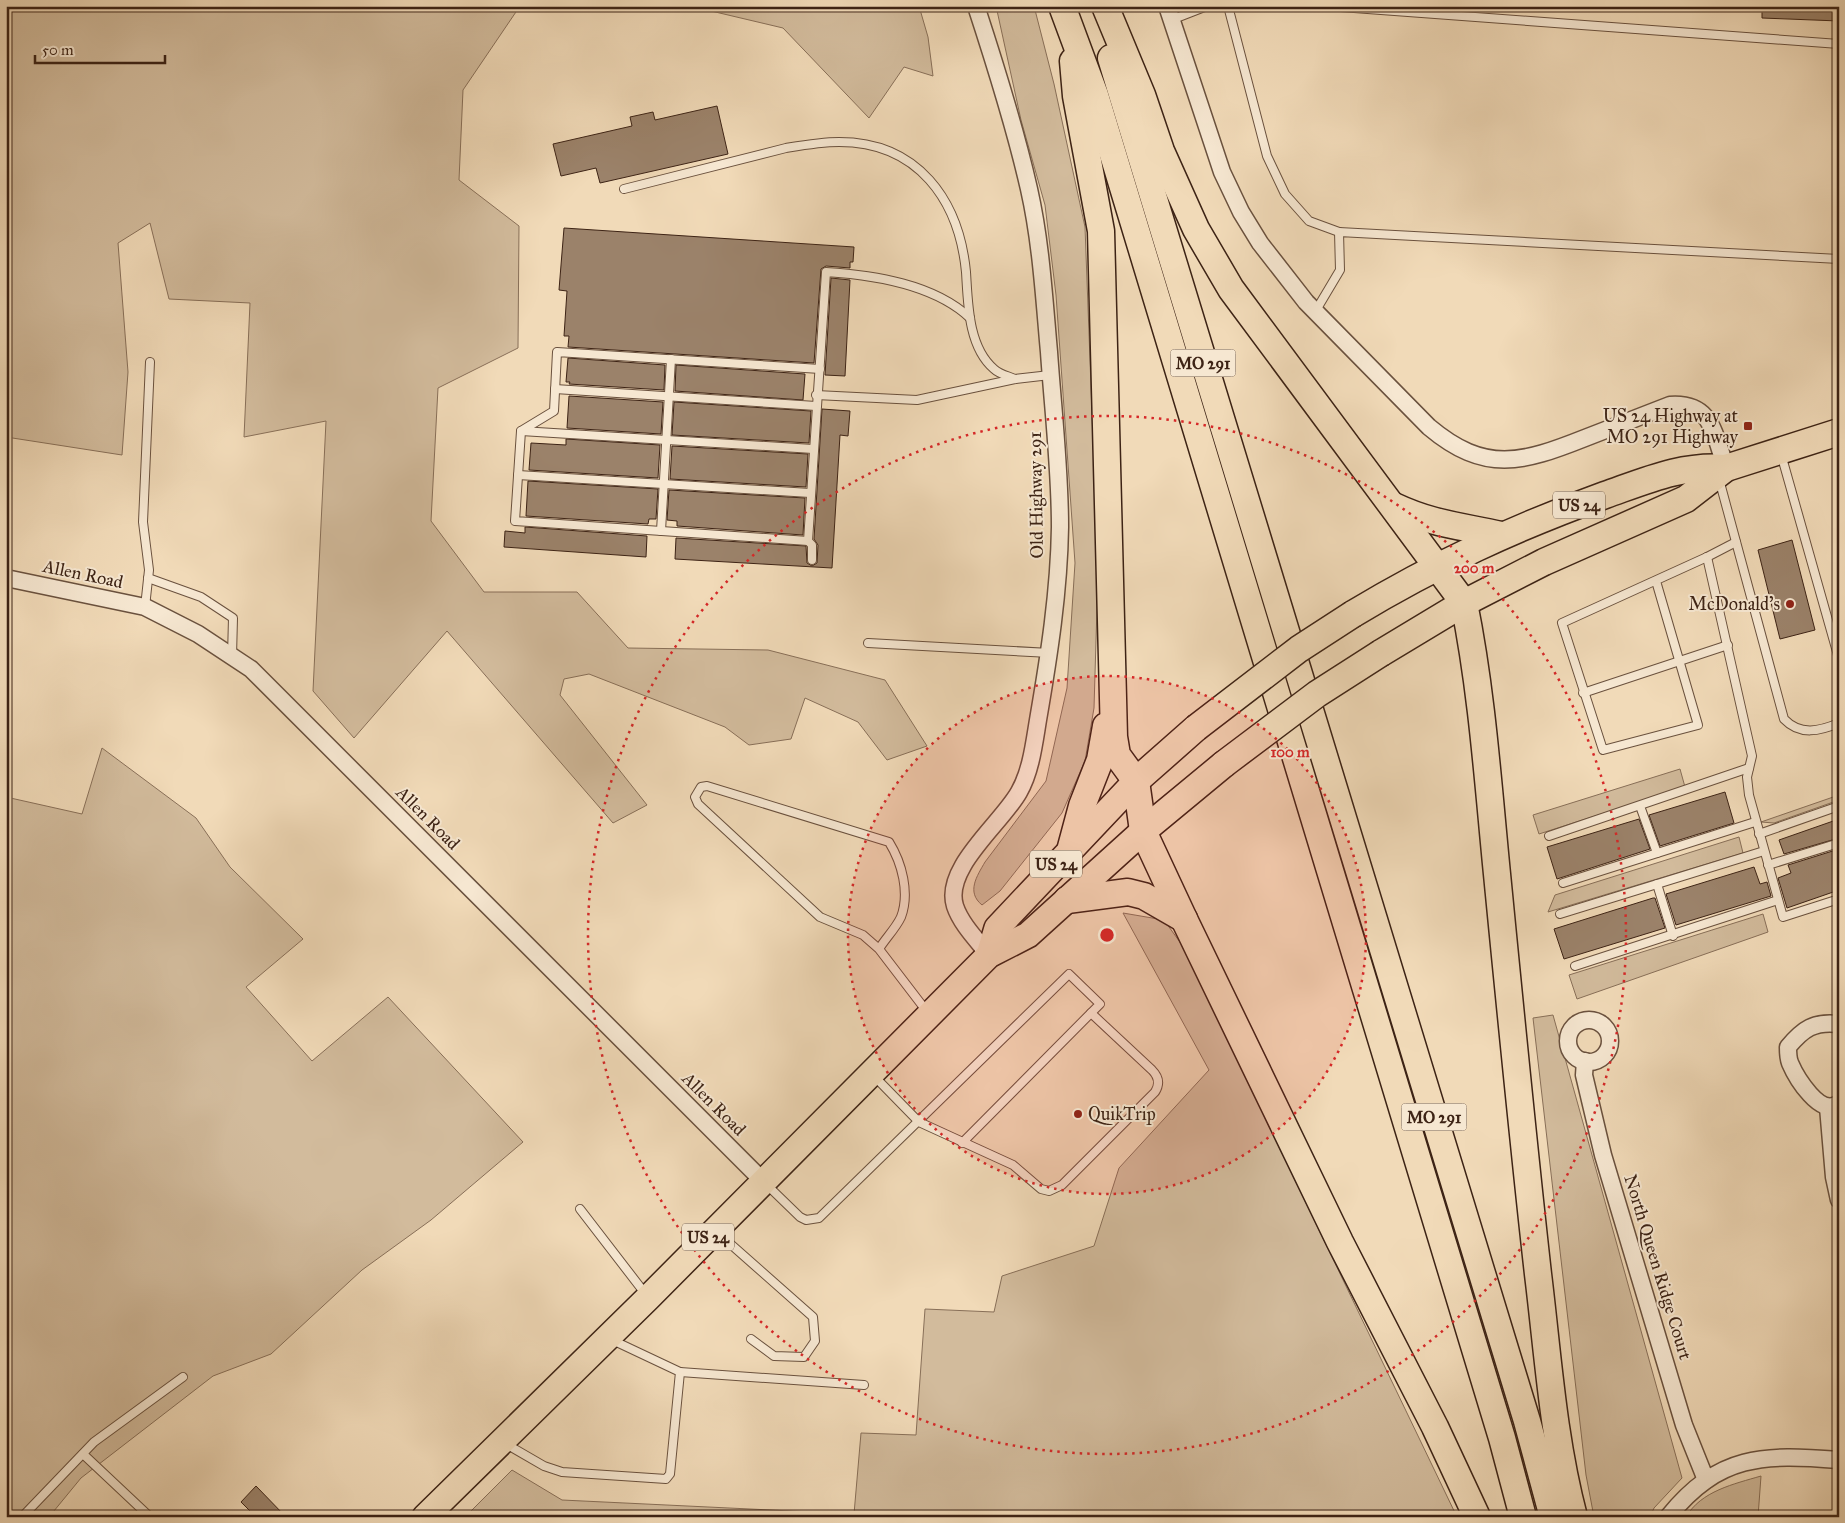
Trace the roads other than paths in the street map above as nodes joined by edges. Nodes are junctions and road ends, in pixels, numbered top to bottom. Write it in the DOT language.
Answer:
graph roads {
  1 [pos="976,6"];
  2 [pos="1097,6"];
  3 [pos="1104,6"];
  4 [pos="1207,6"];
  5 [pos="1228,6"];
  6 [pos="1327,6"];
  7 [pos="1169,13"];
  8 [pos="1066,18"];
  9 [pos="1839,44"];
  10 [pos="624,189"];
  11 [pos="1339,232"];
  12 [pos="1839,259"];
  13 [pos="1315,312"];
  14 [pos="970,318"];
  15 [pos="670,359"];
  16 [pos="150,362"];
  17 [pos="820,369"];
  18 [pos="1050,375"];
  19 [pos="1014,378"];
  20 [pos="556,389"];
  21 [pos="816,395"];
  22 [pos="669,396"];
  23 [pos="816,406"];
  24 [pos="521,431"];
  25 [pos="1839,432"];
  26 [pos="666,440"];
  27 [pos="813,449"];
  28 [pos="1780,450"];
  29 [pos="1722,471"];
  30 [pos="518,475"];
  31 [pos="664,484"];
  32 [pos="810,493"];
  33 [pos="1394,506"];
  34 [pos="661,531"];
  35 [pos="1501,535"];
  36 [pos="808,541"];
  37 [pos="1736,542"];
  38 [pos="1707,557"];
  39 [pos="812,560"];
  40 [pos="1438,565"];
  41 [pos="6,578"];
  42 [pos="148,578"];
  43 [pos="1656,581"];
  44 [pos="1497,586"];
  45 [pos="1464,603"];
  46 [pos="145,607"];
  47 [pos="868,644"];
  48 [pos="1728,645"];
  49 [pos="1050,653"];
  50 [pos="232,657"];
  51 [pos="1680,659"];
  52 [pos="1839,659"];
  53 [pos="1474,660"];
  54 [pos="1113,684"];
  55 [pos="1583,693"];
  56 [pos="1839,723"];
  57 [pos="1749,768"];
  58 [pos="1136,781"];
  59 [pos="1640,806"];
  60 [pos="1839,806"];
  61 [pos="1755,822"];
  62 [pos="1143,831"];
  63 [pos="1759,834"];
  64 [pos="1549,836"];
  65 [pos="1839,843"];
  66 [pos="1071,847"];
  67 [pos="1764,851"];
  68 [pos="1657,853"];
  69 [pos="1768,865"];
  70 [pos="1563,883"];
  71 [pos="1657,884"];
  72 [pos="1839,899"];
  73 [pos="1068,900"];
  74 [pos="1778,900"];
  75 [pos="1560,914"];
  76 [pos="1184,919"];
  77 [pos="1674,936"];
  78 [pos="878,949"];
  79 [pos="989,955"];
  80 [pos="1575,966"];
  81 [pos="1092,1013"];
  82 [pos="929,1014"];
  83 [pos="1839,1024"];
  84 [pos="1585,1061"];
  85 [pos="870,1073"];
  86 [pos="1834,1105"];
  87 [pos="919,1122"];
  88 [pos="962,1143"];
  89 [pos="764,1182"];
  90 [pos="1839,1200"];
  91 [pos="580,1209"];
  92 [pos="715,1230"];
  93 [pos="648,1298"];
  94 [pos="608,1338"];
  95 [pos="751,1339"];
  96 [pos="680,1372"];
  97 [pos="183,1377"];
  98 [pos="864,1385"];
  99 [pos="502,1442"];
  100 [pos="83,1454"];
  101 [pos="1839,1460"];
  102 [pos="1706,1480"];
  103 [pos="22,1517"];
  104 [pos="150,1517"];
  105 [pos="425,1517"];
  106 [pos="1476,1517"];
  107 [pos="1523,1517"];
  108 [pos="1553,1517"];
  109 [pos="1574,1517"];
  110 [pos="1668,1517"];
  1 -- 18 [label="street, Old Highway 291"];
  2 -- 108 [label="highway, MO 291"];
  3 -- 33 [label="highway"];
  4 -- 7 [label="lane"];
  5 -- 11 [label="lane"];
  6 -- 9 [label="lane"];
  7 -- 13 [label="street"];
  8 -- 54 [label="highway"];
  8 -- 107 [label="highway, MO 291"];
  10 -- 14 [label="lane"];
  11 -- 12 [label="lane"];
  11 -- 13 [label="lane"];
  13 -- 29 [label="street"];
  14 -- 17 [label="lane"];
  14 -- 19 [label="lane"];
  15 -- 17 [label="lane"];
  15 -- 20 [label="lane"];
  15 -- 22 [label="lane"];
  16 -- 42 [label="lane"];
  17 -- 21 [label="lane"];
  18 -- 19 [label="lane"];
  18 -- 49 [label="street, Old Highway 291"];
  19 -- 21 [label="lane"];
  20 -- 22 [label="lane"];
  20 -- 24 [label="lane"];
  21 -- 23 [label="lane"];
  22 -- 23 [label="lane"];
  22 -- 26 [label="lane"];
  23 -- 27 [label="lane"];
  24 -- 26 [label="lane"];
  24 -- 30 [label="lane"];
  25 -- 28 [label="highway, US 24"];
  26 -- 27 [label="lane"];
  26 -- 31 [label="lane"];
  27 -- 32 [label="lane"];
  28 -- 29 [label="highway, US 24"];
  28 -- 52 [label="lane"];
  29 -- 35 [label="highway, US 24"];
  29 -- 37 [label="lane"];
  29 -- 44 [label="highway, US 24"];
  30 -- 31 [label="lane"];
  30 -- 34 [label="lane"];
  31 -- 32 [label="lane"];
  31 -- 34 [label="lane"];
  32 -- 36 [label="lane"];
  33 -- 35 [label="highway"];
  33 -- 40 [label="highway"];
  34 -- 36 [label="lane"];
  35 -- 40 [label="highway, US 24"];
  36 -- 39 [label="lane"];
  37 -- 38 [label="lane"];
  37 -- 56 [label="lane"];
  38 -- 43 [label="lane"];
  38 -- 48 [label="lane"];
  40 -- 45 [label="highway"];
  40 -- 58 [label="highway, US 24, bridge"];
  41 -- 46 [label="street, Allen Road"];
  42 -- 46 [label="lane"];
  42 -- 50 [label="lane"];
  43 -- 51 [label="lane"];
  43 -- 55 [label="lane"];
  44 -- 45 [label="highway, US 24"];
  44 -- 53 [label="highway"];
  45 -- 53 [label="highway"];
  45 -- 62 [label="highway, US 24, bridge"];
  46 -- 50 [label="street, Allen Road"];
  47 -- 49 [label="lane"];
  48 -- 51 [label="lane"];
  48 -- 57 [label="lane"];
  49 -- 79 [label="street, Old Highway 291"];
  50 -- 89 [label="street, Allen Road"];
  51 -- 55 [label="lane"];
  51 -- 55 [label="lane"];
  53 -- 109 [label="highway"];
  54 -- 58 [label="highway"];
  54 -- 66 [label="highway"];
  57 -- 59 [label="lane"];
  57 -- 61 [label="lane"];
  58 -- 62 [label="highway"];
  58 -- 66 [label="main road, US 24"];
  59 -- 64 [label="lane"];
  59 -- 68 [label="lane"];
  60 -- 63 [label="lane"];
  61 -- 63 [label="lane"];
  61 -- 68 [label="lane"];
  62 -- 73 [label="main road, US 24"];
  62 -- 76 [label="highway"];
  63 -- 67 [label="lane"];
  65 -- 69 [label="lane"];
  66 -- 79 [label="main road, US 24"];
  67 -- 69 [label="lane"];
  67 -- 71 [label="lane"];
  68 -- 70 [label="lane"];
  69 -- 74 [label="lane"];
  71 -- 75 [label="lane"];
  71 -- 77 [label="lane"];
  72 -- 74 [label="lane"];
  73 -- 76 [label="highway"];
  73 -- 79 [label="main road, US 24"];
  74 -- 77 [label="lane"];
  76 -- 106 [label="highway"];
  77 -- 80 [label="lane"];
  78 -- 78 [label="lane"];
  78 -- 82 [label="lane"];
  79 -- 82 [label="main road, US 24"];
  81 -- 87 [label="lane"];
  81 -- 88 [label="lane"];
  81 -- 88 [label="lane"];
  82 -- 85 [label="main road, US 24"];
  83 -- 86 [label="street"];
  84 -- 102 [label="street, North Queen Ridge Court"];
  85 -- 87 [label="lane"];
  85 -- 89 [label="main road, US 24"];
  86 -- 90 [label="street"];
  87 -- 88 [label="lane"];
  87 -- 89 [label="lane"];
  89 -- 92 [label="main road, US 24"];
  91 -- 93 [label="lane"];
  92 -- 93 [label="main road, US 24"];
  92 -- 95 [label="lane"];
  93 -- 94 [label="main road, US 24"];
  94 -- 96 [label="lane"];
  94 -- 99 [label="main road, US 24"];
  96 -- 98 [label="lane"];
  96 -- 99 [label="lane"];
  97 -- 100 [label="lane"];
  99 -- 105 [label="main road, US 24"];
  100 -- 103 [label="lane"];
  100 -- 104 [label="lane"];
  101 -- 102 [label="street"];
  102 -- 110 [label="street"];
}
